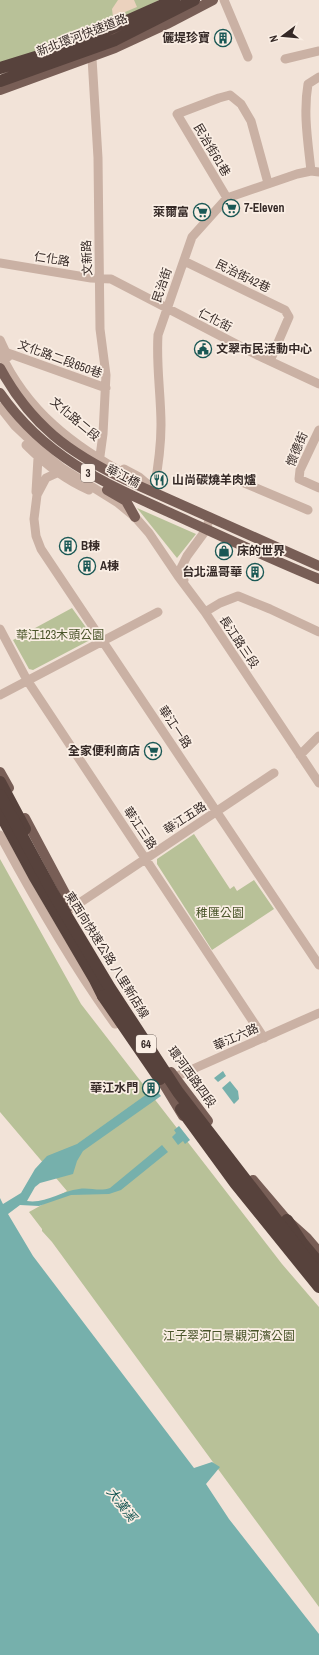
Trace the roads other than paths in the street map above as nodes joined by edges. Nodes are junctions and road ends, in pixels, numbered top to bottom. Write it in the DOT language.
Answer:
graph roads {
  1 [pos="174,0"];
  2 [pos="181,0"];
  3 [pos="194,0"];
  4 [pos="204,0"];
  5 [pos="213,0"];
  6 [pos="224,0"];
  7 [pos="144,26"];
  8 [pos="319,51"];
  9 [pos="248,57"];
  10 [pos="92,58"];
  11 [pos="285,59"];
  12 [pos="0,68"];
  13 [pos="0,74"];
  14 [pos="319,77"];
  15 [pos="0,81"];
  16 [pos="0,90"];
  17 [pos="315,172"];
  18 [pos="268,183"];
  19 [pos="227,198"];
  20 [pos="184,261"];
  21 [pos="0,263"];
  22 [pos="100,278"];
  23 [pos="167,308"];
  24 [pos="0,340"];
  25 [pos="3,352"];
  26 [pos="270,361"];
  27 [pos="0,368"];
  28 [pos="319,384"];
  29 [pos="106,388"];
  30 [pos="1,399"];
  31 [pos="0,415"];
  32 [pos="319,430"];
  33 [pos="100,456"];
  34 [pos="38,458"];
  35 [pos="59,472"];
  36 [pos="242,482"];
  37 [pos="319,488"];
  38 [pos="156,492"];
  39 [pos="37,496"];
  40 [pos="108,498"];
  41 [pos="308,510"];
  42 [pos="135,517"];
  43 [pos="210,517"];
  44 [pos="206,530"];
  45 [pos="154,540"];
  46 [pos="187,556"];
  47 [pos="319,566"];
  48 [pos="319,579"];
  49 [pos="188,588"];
  50 [pos="158,612"];
  51 [pos="205,612"];
  52 [pos="0,629"];
  53 [pos="319,632"];
  54 [pos="103,641"];
  55 [pos="27,680"];
  56 [pos="0,695"];
  57 [pos="319,736"];
  58 [pos="300,754"];
  59 [pos="0,772"];
  60 [pos="274,773"];
  61 [pos="0,782"];
  62 [pos="319,783"];
  63 [pos="0,794"];
  64 [pos="0,808"];
  65 [pos="218,812"];
  66 [pos="0,813"];
  67 [pos="0,827"];
  68 [pos="0,835"];
  69 [pos="146,858"];
  70 [pos="68,909"];
  71 [pos="319,965"];
  72 [pos="103,996"];
  73 [pos="319,1013"];
  74 [pos="264,1038"];
  75 [pos="175,1078"];
  76 [pos="164,1085"];
  77 [pos="250,1177"];
  78 [pos="243,1198"];
  79 [pos="287,1220"];
  80 [pos="275,1225"];
  81 [pos="319,1259"];
  82 [pos="319,1276"];
  83 [pos="319,1288"];
  1 -- 12 [label="highway, 新北環河快速道路"];
  2 -- 13 [label="main road"];
  3 -- 7 [label="highway, 新北環河快速道路"];
  4 -- 7 [label="highway"];
  5 -- 10 [label="main road"];
  6 -- 9 [label="street"];
  7 -- 15 [label="highway, 新北環河快速道路"];
  8 -- 11 [label="street"];
  10 -- 16 [label="main road"];
  10 -- 22 [label="street, 文新路"];
  14 -- 17 [label="street"];
  17 -- 18 [label="street, 民治街"];
  18 -- 19 [label="street, 民治街"];
  18 -- 19 [label="street, 民治街61巷"];
  19 -- 20 [label="street, 民治街"];
  20 -- 23 [label="street, 民治街"];
  20 -- 26 [label="street, 民治街42巷"];
  21 -- 22 [label="street, 仁化路"];
  22 -- 23 [label="street, 仁化街"];
  22 -- 29 [label="street, 文新路"];
  23 -- 26 [label="street, 仁化街"];
  23 -- 38 [label="street, 民治街"];
  24 -- 25 [label="street, 文化路二段"];
  25 -- 29 [label="street, 文化路二段650巷"];
  25 -- 33 [label="street, 文化路二段"];
  25 -- 38 [label="street"];
  26 -- 28 [label="street, 仁化街"];
  27 -- 38 [label="main road, 文化路二段 / 3"];
  29 -- 33 [label="street, 文新路"];
  30 -- 40 [label="street"];
  30 -- 42 [label="main road"];
  30 -- 44 [label="main road, 華江橋 / 3"];
  31 -- 34 [label="street"];
  32 -- 37 [label="street, 懷德街"];
  33 -- 38 [label="street, 文化路二段"];
  34 -- 35 [label="street"];
  34 -- 39 [label="street, 華江一路"];
  35 -- 39 [label="street, 華江一路"];
  35 -- 40 [label="street"];
  36 -- 41 [label="street"];
  38 -- 43 [label="main road, 文化路二段 / 3"];
  39 -- 54 [label="street, 華江一路"];
  40 -- 42 [label="street, 長江路三段"];
  42 -- 45 [label="street, 長江路三段"];
  43 -- 44 [label="street"];
  43 -- 47 [label="main road, 文化路二段 / 3"];
  44 -- 46 [label="street"];
  44 -- 48 [label="main road, 3"];
  45 -- 46 [label="street"];
  45 -- 49 [label="street, 長江路三段"];
  46 -- 49 [label="street"];
  49 -- 51 [label="street, 長江路三段"];
  50 -- 54 [label="street"];
  51 -- 53 [label="street"];
  51 -- 58 [label="street, 長江路三段"];
  52 -- 55 [label="street, 華江三路"];
  54 -- 55 [label="street"];
  54 -- 65 [label="street, 華江一路"];
  55 -- 56 [label="street"];
  55 -- 69 [label="street, 華江三路"];
  57 -- 58 [label="street"];
  58 -- 62 [label="street, 長江路三段"];
  59 -- 70 [label="main road, 環河西路四段"];
  60 -- 65 [label="street, 華江五路"];
  61 -- 70 [label="highway"];
  63 -- 70 [label="main road, 環河西路四段"];
  63 -- 82 [label="highway, 東西向快速公路 八里新店線 / 64, bridge"];
  64 -- 76 [label="main road, 環河西路四段"];
  65 -- 69 [label="street, 華江五路"];
  65 -- 71 [label="street, 華江一路"];
  66 -- 72 [label="highway, 東西向快速公路 八里新店線 / 64"];
  67 -- 72 [label="highway"];
  68 -- 76 [label="street, 環河西路四段"];
  69 -- 70 [label="street, 華江五路"];
  69 -- 74 [label="street, 華江三路"];
  70 -- 75 [label="main road, 環河西路四段"];
  72 -- 83 [label="highway, 東西向快速公路 八里新店線 / 64, bridge"];
  73 -- 74 [label="street, 華江六路"];
  74 -- 75 [label="street, 華江六路"];
  75 -- 76 [label="street, 華江六路"];
  75 -- 77 [label="main road, 環河西路四段"];
  76 -- 78 [label="main road, 環河西路四段"];
  77 -- 79 [label="main road, 環河西路四段"];
  77 -- 80 [label="main road, 環河西路四段"];
  78 -- 80 [label="main road, 環河西路四段"];
  78 -- 83 [label="street, 環河西路四段"];
  79 -- 81 [label="highway"];
  80 -- 82 [label="main road, 環河西路四段"];
}
